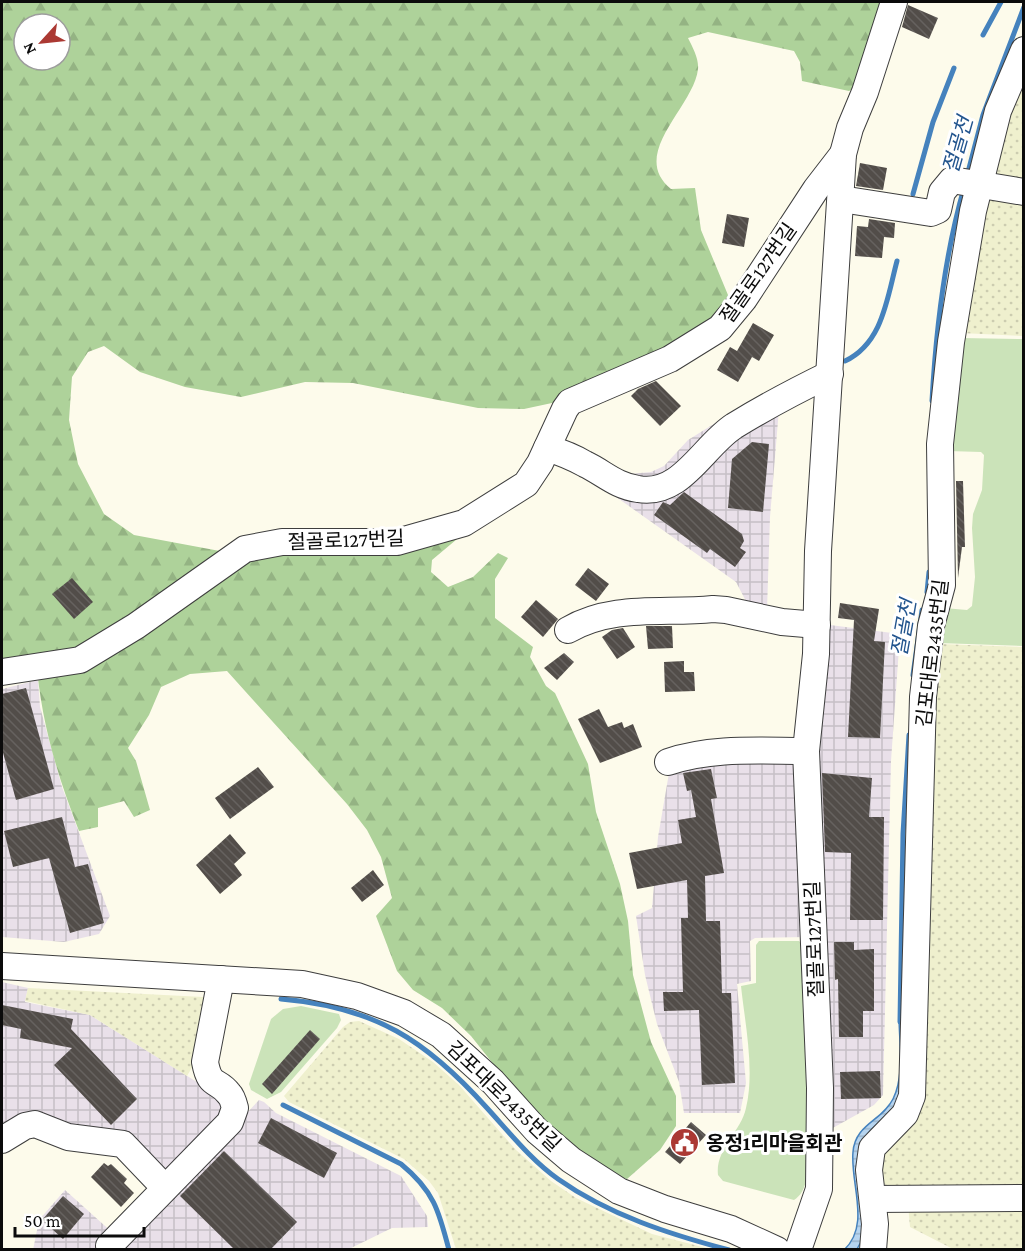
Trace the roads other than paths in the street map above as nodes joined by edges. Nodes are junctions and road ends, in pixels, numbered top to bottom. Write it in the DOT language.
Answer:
graph roads {
  1 [pos="894,2"];
  2 [pos="1023,50"];
  3 [pos="843,154"];
  4 [pos="970,183"];
  5 [pos="1023,192"];
  6 [pos="841,199"];
  7 [pos="830,374"];
  8 [pos="547,448"];
  9 [pos="817,625"];
  10 [pos="568,630"];
  11 [pos="2,672"];
  12 [pos="806,750"];
  13 [pos="668,762"];
  14 [pos="2,966"];
  15 [pos="221,979"];
  16 [pos="2,1140"];
  17 [pos="165,1188"];
  18 [pos="1023,1198"];
  19 [pos="873,1199"];
  20 [pos="109,1246"];
  21 [pos="777,1250"];
  22 [pos="798,1250"];
  23 [pos="873,1250"];
  1 -- 3 [label="street, 절골로127번길"];
  2 -- 4 [label="street, 김포대로2435번길"];
  3 -- 6 [label="street, 절골로127번길"];
  3 -- 8 [label="street, 절골로127번길"];
  4 -- 5 [label="street"];
  4 -- 6 [label="street"];
  4 -- 19 [label="street, 김포대로2435번길"];
  6 -- 7 [label="street, 절골로127번길"];
  7 -- 8 [label="street"];
  7 -- 9 [label="street, 절골로127번길"];
  8 -- 11 [label="street, 절골로127번길"];
  9 -- 10 [label="street"];
  9 -- 12 [label="street, 절골로127번길"];
  12 -- 13 [label="street"];
  12 -- 22 [label="street, 절골로127번길"];
  14 -- 15 [label="street, 김포대로2435번길"];
  15 -- 17 [label="street"];
  15 -- 21 [label="street, 김포대로2435번길"];
  16 -- 17 [label="street"];
  17 -- 20 [label="street"];
  18 -- 19 [label="street"];
  19 -- 23 [label="street, 김포대로2435번길"];
}
